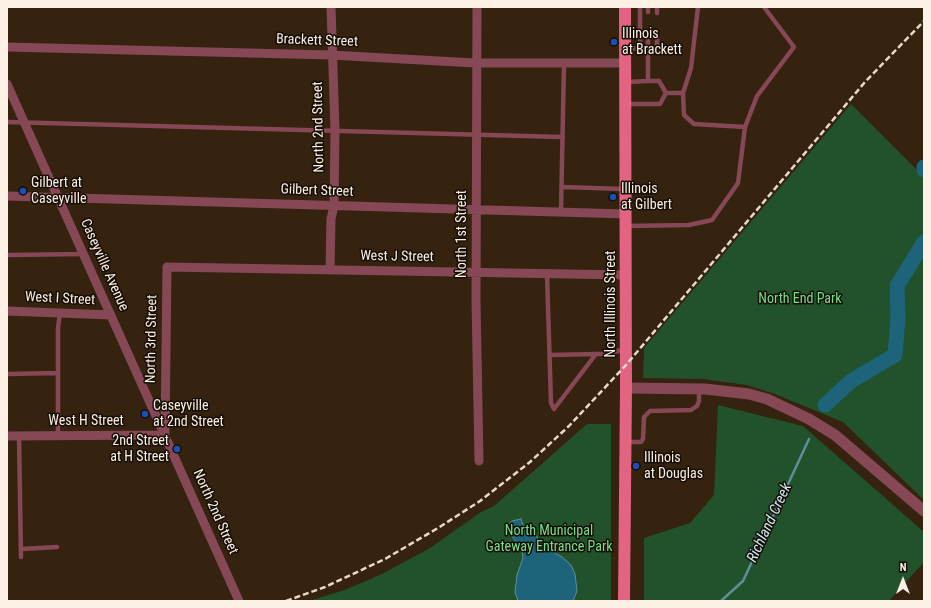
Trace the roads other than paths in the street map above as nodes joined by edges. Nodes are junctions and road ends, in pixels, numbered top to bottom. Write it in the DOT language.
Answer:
graph roads {
  1 [pos="331,7"];
  2 [pos="476,7"];
  3 [pos="625,7"];
  4 [pos="640,7"];
  5 [pos="657,7"];
  6 [pos="698,7"];
  7 [pos="764,7"];
  8 [pos="657,13"];
  9 [pos="648,38"];
  10 [pos="657,38"];
  11 [pos="7,47"];
  12 [pos="625,48"];
  13 [pos="640,49"];
  14 [pos="648,49"];
  15 [pos="331,55"];
  16 [pos="476,63"];
  17 [pos="564,63"];
  18 [pos="625,63"];
  19 [pos="648,81"];
  20 [pos="625,82"];
  21 [pos="7,84"];
  22 [pos="666,93"];
  23 [pos="683,93"];
  24 [pos="626,104"];
  25 [pos="7,122"];
  26 [pos="25,122"];
  27 [pos="745,127"];
  28 [pos="335,130"];
  29 [pos="476,135"];
  30 [pos="563,138"];
  31 [pos="562,187"];
  32 [pos="626,188"];
  33 [pos="7,196"];
  34 [pos="60,198"];
  35 [pos="334,206"];
  36 [pos="476,209"];
  37 [pos="561,212"];
  38 [pos="626,220"];
  39 [pos="84,254"];
  40 [pos="7,255"];
  41 [pos="167,267"];
  42 [pos="330,270"];
  43 [pos="476,272"];
  44 [pos="547,274"];
  45 [pos="626,275"];
  46 [pos="7,310"];
  47 [pos="60,313"];
  48 [pos="111,315"];
  49 [pos="626,349"];
  50 [pos="596,354"];
  51 [pos="551,355"];
  52 [pos="58,373"];
  53 [pos="7,374"];
  54 [pos="626,388"];
  55 [pos="699,389"];
  56 [pos="58,435"];
  57 [pos="165,435"];
  58 [pos="7,436"];
  59 [pos="19,436"];
  60 [pos="626,442"];
  61 [pos="479,461"];
  62 [pos="924,511"];
  63 [pos="57,547"];
  64 [pos="21,549"];
  65 [pos="21,557"];
  66 [pos="239,601"];
  67 [pos="624,601"];
  1 -- 15 [label="street, North 2nd Street"];
  2 -- 16 [label="street, North 1st Street"];
  3 -- 12 [label="main road, North Illinois Street"];
  4 -- 13 [label="lane"];
  5 -- 8 [label="lane"];
  6 -- 23 [label="lane"];
  7 -- 27 [label="lane"];
  9 -- 14 [label="lane"];
  10 -- 14 [label="lane"];
  11 -- 15 [label="street, Brackett Street"];
  12 -- 13 [label="lane"];
  12 -- 18 [label="main road, North Illinois Street"];
  13 -- 14 [label="lane"];
  14 -- 19 [label="lane"];
  15 -- 16 [label="street, Brackett Street"];
  15 -- 28 [label="street, North 2nd Street"];
  16 -- 17 [label="street, Brackett Street"];
  16 -- 29 [label="street, North 1st Street"];
  17 -- 18 [label="street, Brackett Street"];
  17 -- 30 [label="lane"];
  18 -- 20 [label="main road, North Illinois Street"];
  19 -- 20 [label="lane"];
  19 -- 22 [label="lane"];
  20 -- 24 [label="main road, North Illinois Street"];
  21 -- 26 [label="street, Caseyville Avenue"];
  22 -- 23 [label="lane"];
  22 -- 24 [label="lane"];
  23 -- 27 [label="lane"];
  24 -- 32 [label="main road, North Illinois Street"];
  25 -- 26 [label="lane"];
  26 -- 28 [label="lane"];
  26 -- 34 [label="street, Caseyville Avenue"];
  27 -- 38 [label="lane"];
  28 -- 29 [label="lane"];
  28 -- 35 [label="street, North 2nd Street"];
  29 -- 30 [label="lane"];
  29 -- 36 [label="street, North 1st Street"];
  30 -- 31 [label="lane"];
  31 -- 32 [label="lane"];
  31 -- 37 [label="lane"];
  32 -- 38 [label="main road, North Illinois Street"];
  33 -- 34 [label="street, Gilbert Street"];
  34 -- 35 [label="street, Gilbert Street"];
  34 -- 39 [label="street, Caseyville Avenue"];
  35 -- 36 [label="street, Gilbert Street"];
  35 -- 42 [label="street, North 2nd Street"];
  36 -- 37 [label="street, Gilbert Street"];
  36 -- 43 [label="street, North 1st Street"];
  37 -- 38 [label="street, Gilbert Street"];
  38 -- 45 [label="main road, North Illinois Street"];
  39 -- 40 [label="lane"];
  39 -- 48 [label="street, Caseyville Avenue"];
  41 -- 42 [label="street, West J Street"];
  41 -- 57 [label="street, North 3rd Street"];
  42 -- 43 [label="street, West J Street"];
  43 -- 44 [label="street, West J Street"];
  43 -- 61 [label="street, North 1st Street"];
  44 -- 45 [label="street, West J Street"];
  44 -- 51 [label="lane"];
  45 -- 49 [label="main road, North Illinois Street"];
  46 -- 47 [label="street, West I Street"];
  47 -- 48 [label="street, West I Street"];
  47 -- 52 [label="lane"];
  48 -- 57 [label="street, Caseyville Avenue"];
  49 -- 50 [label="lane"];
  49 -- 54 [label="main road, North Illinois Street"];
  50 -- 51 [label="lane"];
  50 -- 51 [label="lane"];
  52 -- 53 [label="lane"];
  52 -- 56 [label="lane"];
  54 -- 55 [label="street"];
  54 -- 60 [label="main road, North Illinois Street"];
  55 -- 60 [label="lane"];
  55 -- 62 [label="street"];
  56 -- 57 [label="street, West H Street"];
  56 -- 59 [label="street, West H Street"];
  57 -- 66 [label="street, North 2nd Street"];
  58 -- 59 [label="street, West H Street"];
  59 -- 64 [label="lane"];
  60 -- 67 [label="main road, North Illinois Street"];
  63 -- 64 [label="lane"];
  64 -- 65 [label="lane"];
}
